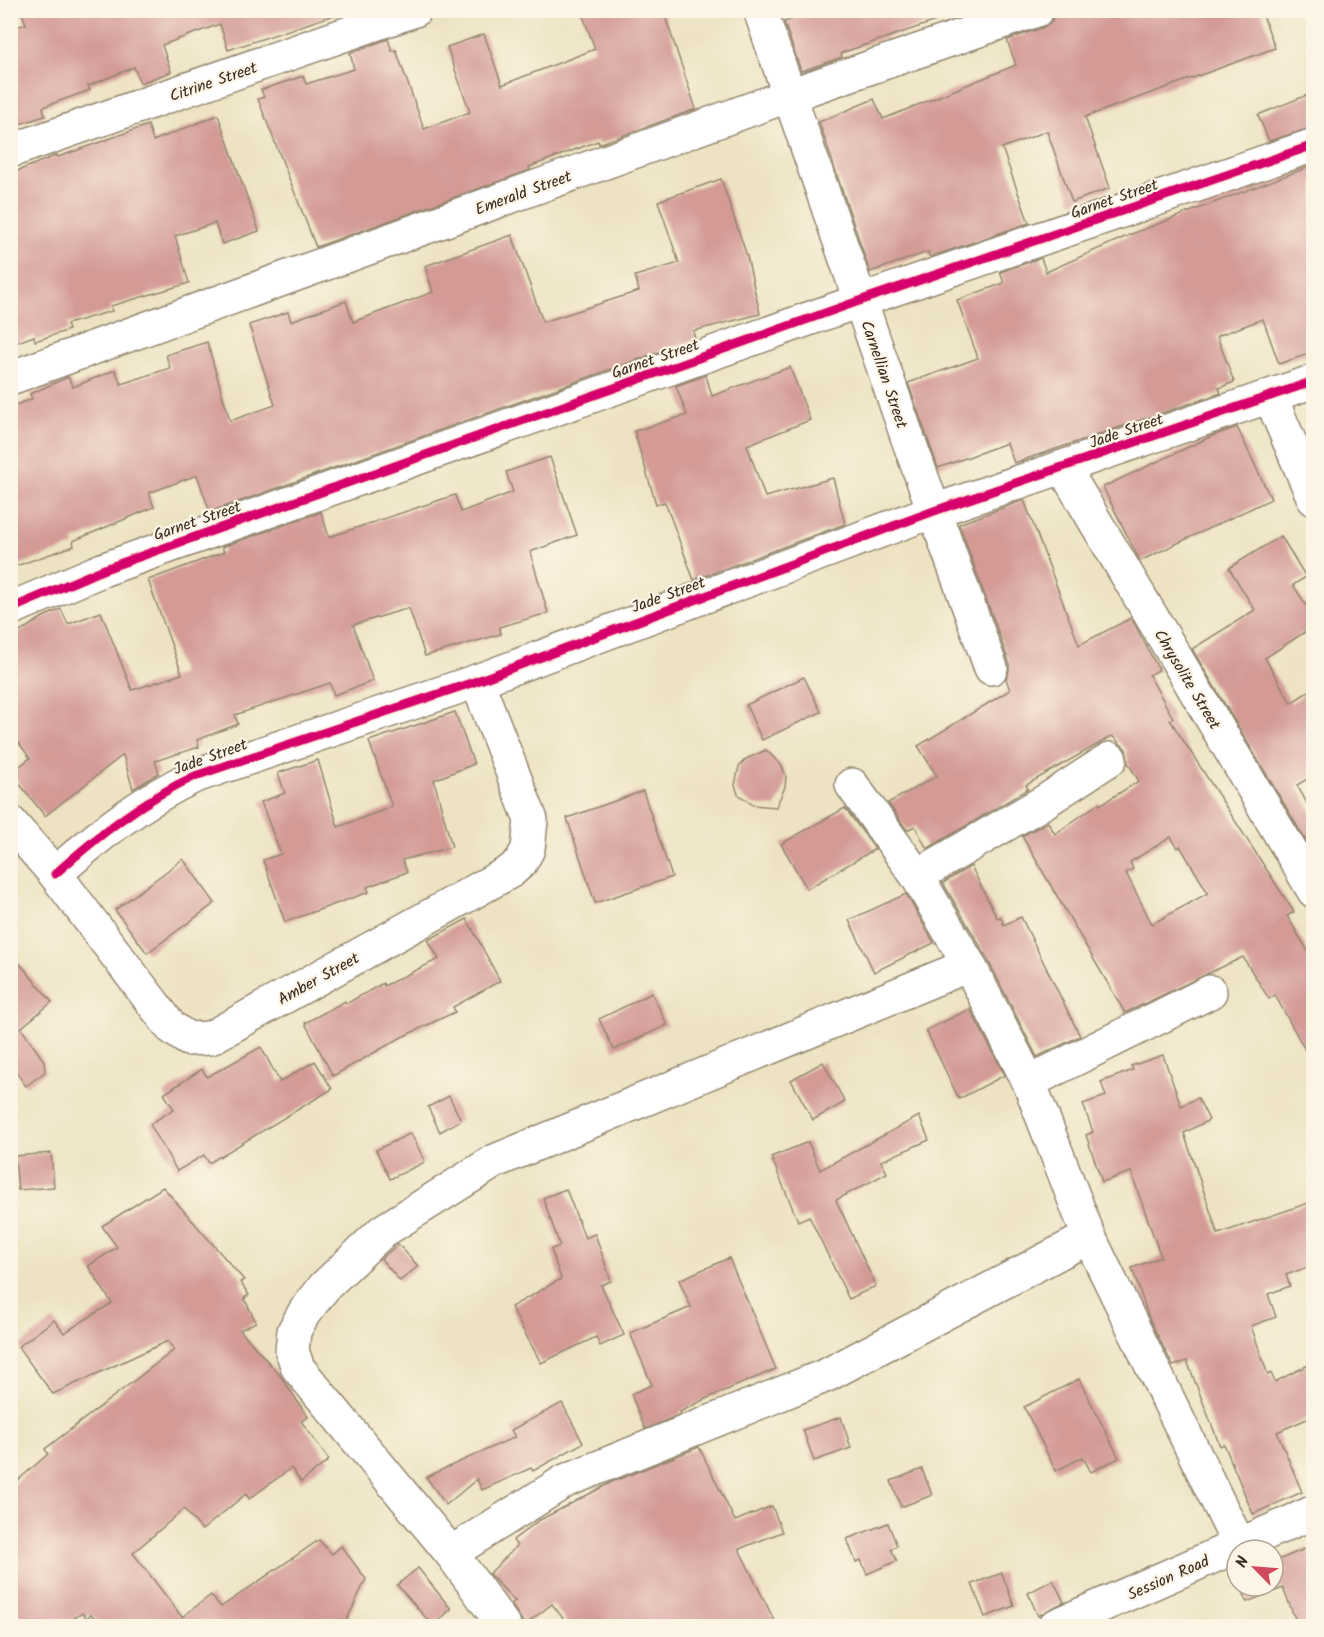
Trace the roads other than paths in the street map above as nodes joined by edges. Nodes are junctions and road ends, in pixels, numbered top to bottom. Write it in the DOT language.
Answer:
graph roads {
  1 [pos="415,10"];
  2 [pos="760,10"];
  3 [pos="1037,10"];
  4 [pos="790,96"];
  5 [pos="1314,145"];
  6 [pos="10,151"];
  7 [pos="859,301"];
  8 [pos="10,378"];
  9 [pos="1314,381"];
  10 [pos="1270,396"];
  11 [pos="1063,467"];
  12 [pos="1314,499"];
  13 [pos="934,511"];
  14 [pos="10,609"];
  15 [pos="991,668"];
  16 [pos="477,681"];
  17 [pos="1110,759"];
  18 [pos="852,784"];
  19 [pos="10,822"];
  20 [pos="55,874"];
  21 [pos="917,876"];
  22 [pos="1314,891"];
  23 [pos="969,965"];
  24 [pos="1210,992"];
  25 [pos="1029,1082"];
  26 [pos="1089,1237"];
  27 [pos="1314,1512"];
  28 [pos="1236,1538"];
  29 [pos="1255,1538"];
  30 [pos="1225,1551"];
  31 [pos="451,1553"];
  32 [pos="504,1626"];
  33 [pos="1055,1626"];
  1 -- 6 [label="street, Citrine Street"];
  2 -- 4 [label="street, Carnellian Street"];
  3 -- 4 [label="street, Emerald Street"];
  4 -- 7 [label="street, Carnellian Street"];
  4 -- 8 [label="street, Emerald Street"];
  5 -- 7 [label="street, Garnet Street"];
  7 -- 13 [label="street, Carnellian Street"];
  7 -- 14 [label="street, Garnet Street"];
  9 -- 10 [label="street, Jade Street"];
  10 -- 11 [label="street, Jade Street"];
  10 -- 12 [label="street"];
  11 -- 13 [label="street, Jade Street"];
  11 -- 22 [label="street, Chrysolite Street"];
  13 -- 15 [label="street, Carnellian Street"];
  13 -- 16 [label="street, Jade Street"];
  16 -- 20 [label="street, Jade Street"];
  16 -- 20 [label="street, Amber Street"];
  17 -- 21 [label="street"];
  18 -- 21 [label="street"];
  19 -- 20 [label="street, Amber Street"];
  21 -- 23 [label="street"];
  23 -- 25 [label="street"];
  23 -- 31 [label="street"];
  24 -- 25 [label="street"];
  25 -- 26 [label="street"];
  26 -- 28 [label="street"];
  26 -- 31 [label="street"];
  27 -- 29 [label="street, Session Road"];
  30 -- 33 [label="street, Session Road"];
  31 -- 32 [label="street"];
}
